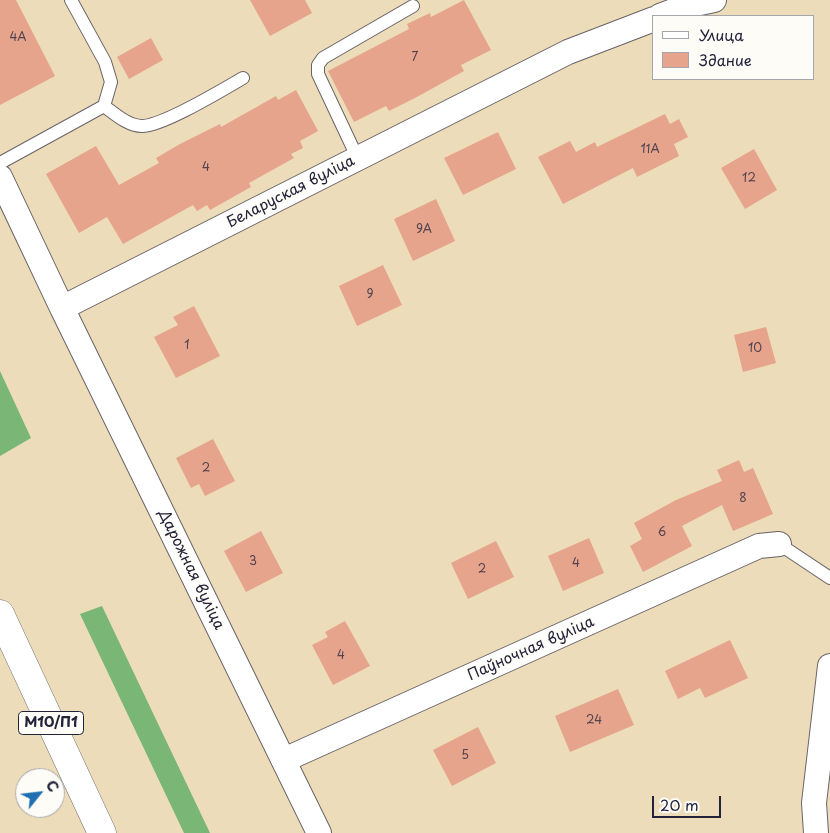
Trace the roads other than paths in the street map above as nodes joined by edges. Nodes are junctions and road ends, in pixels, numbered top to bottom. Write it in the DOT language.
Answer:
graph roads {
  1 [pos="70,0"];
  2 [pos="714,0"];
  3 [pos="414,6"];
  4 [pos="663,15"];
  5 [pos="652,20"];
  6 [pos="243,78"];
  7 [pos="104,106"];
  8 [pos="358,159"];
  9 [pos="0,162"];
  10 [pos="0,177"];
  11 [pos="62,308"];
  12 [pos="779,544"];
  13 [pos="830,578"];
  14 [pos="0,614"];
  15 [pos="830,666"];
  16 [pos="284,760"];
  17 [pos="822,801"];
  18 [pos="102,833"];
  19 [pos="319,833"];
  20 [pos="816,833"];
  1 -- 7 [label="lane"];
  2 -- 4 [label="street"];
  3 -- 8 [label="lane"];
  5 -- 8 [label="street, Беларуская вуліца"];
  6 -- 7 [label="lane"];
  7 -- 9 [label="lane"];
  8 -- 11 [label="street, Беларуская вуліца"];
  10 -- 11 [label="street"];
  11 -- 16 [label="street, Дарожная вуліца"];
  12 -- 13 [label="lane"];
  12 -- 16 [label="street, Паўночная вуліца"];
  14 -- 18 [label="main road, М10/П1"];
  15 -- 17 [label="street"];
  16 -- 19 [label="street, Дарожная вуліца"];
  17 -- 20 [label="street"];
}
